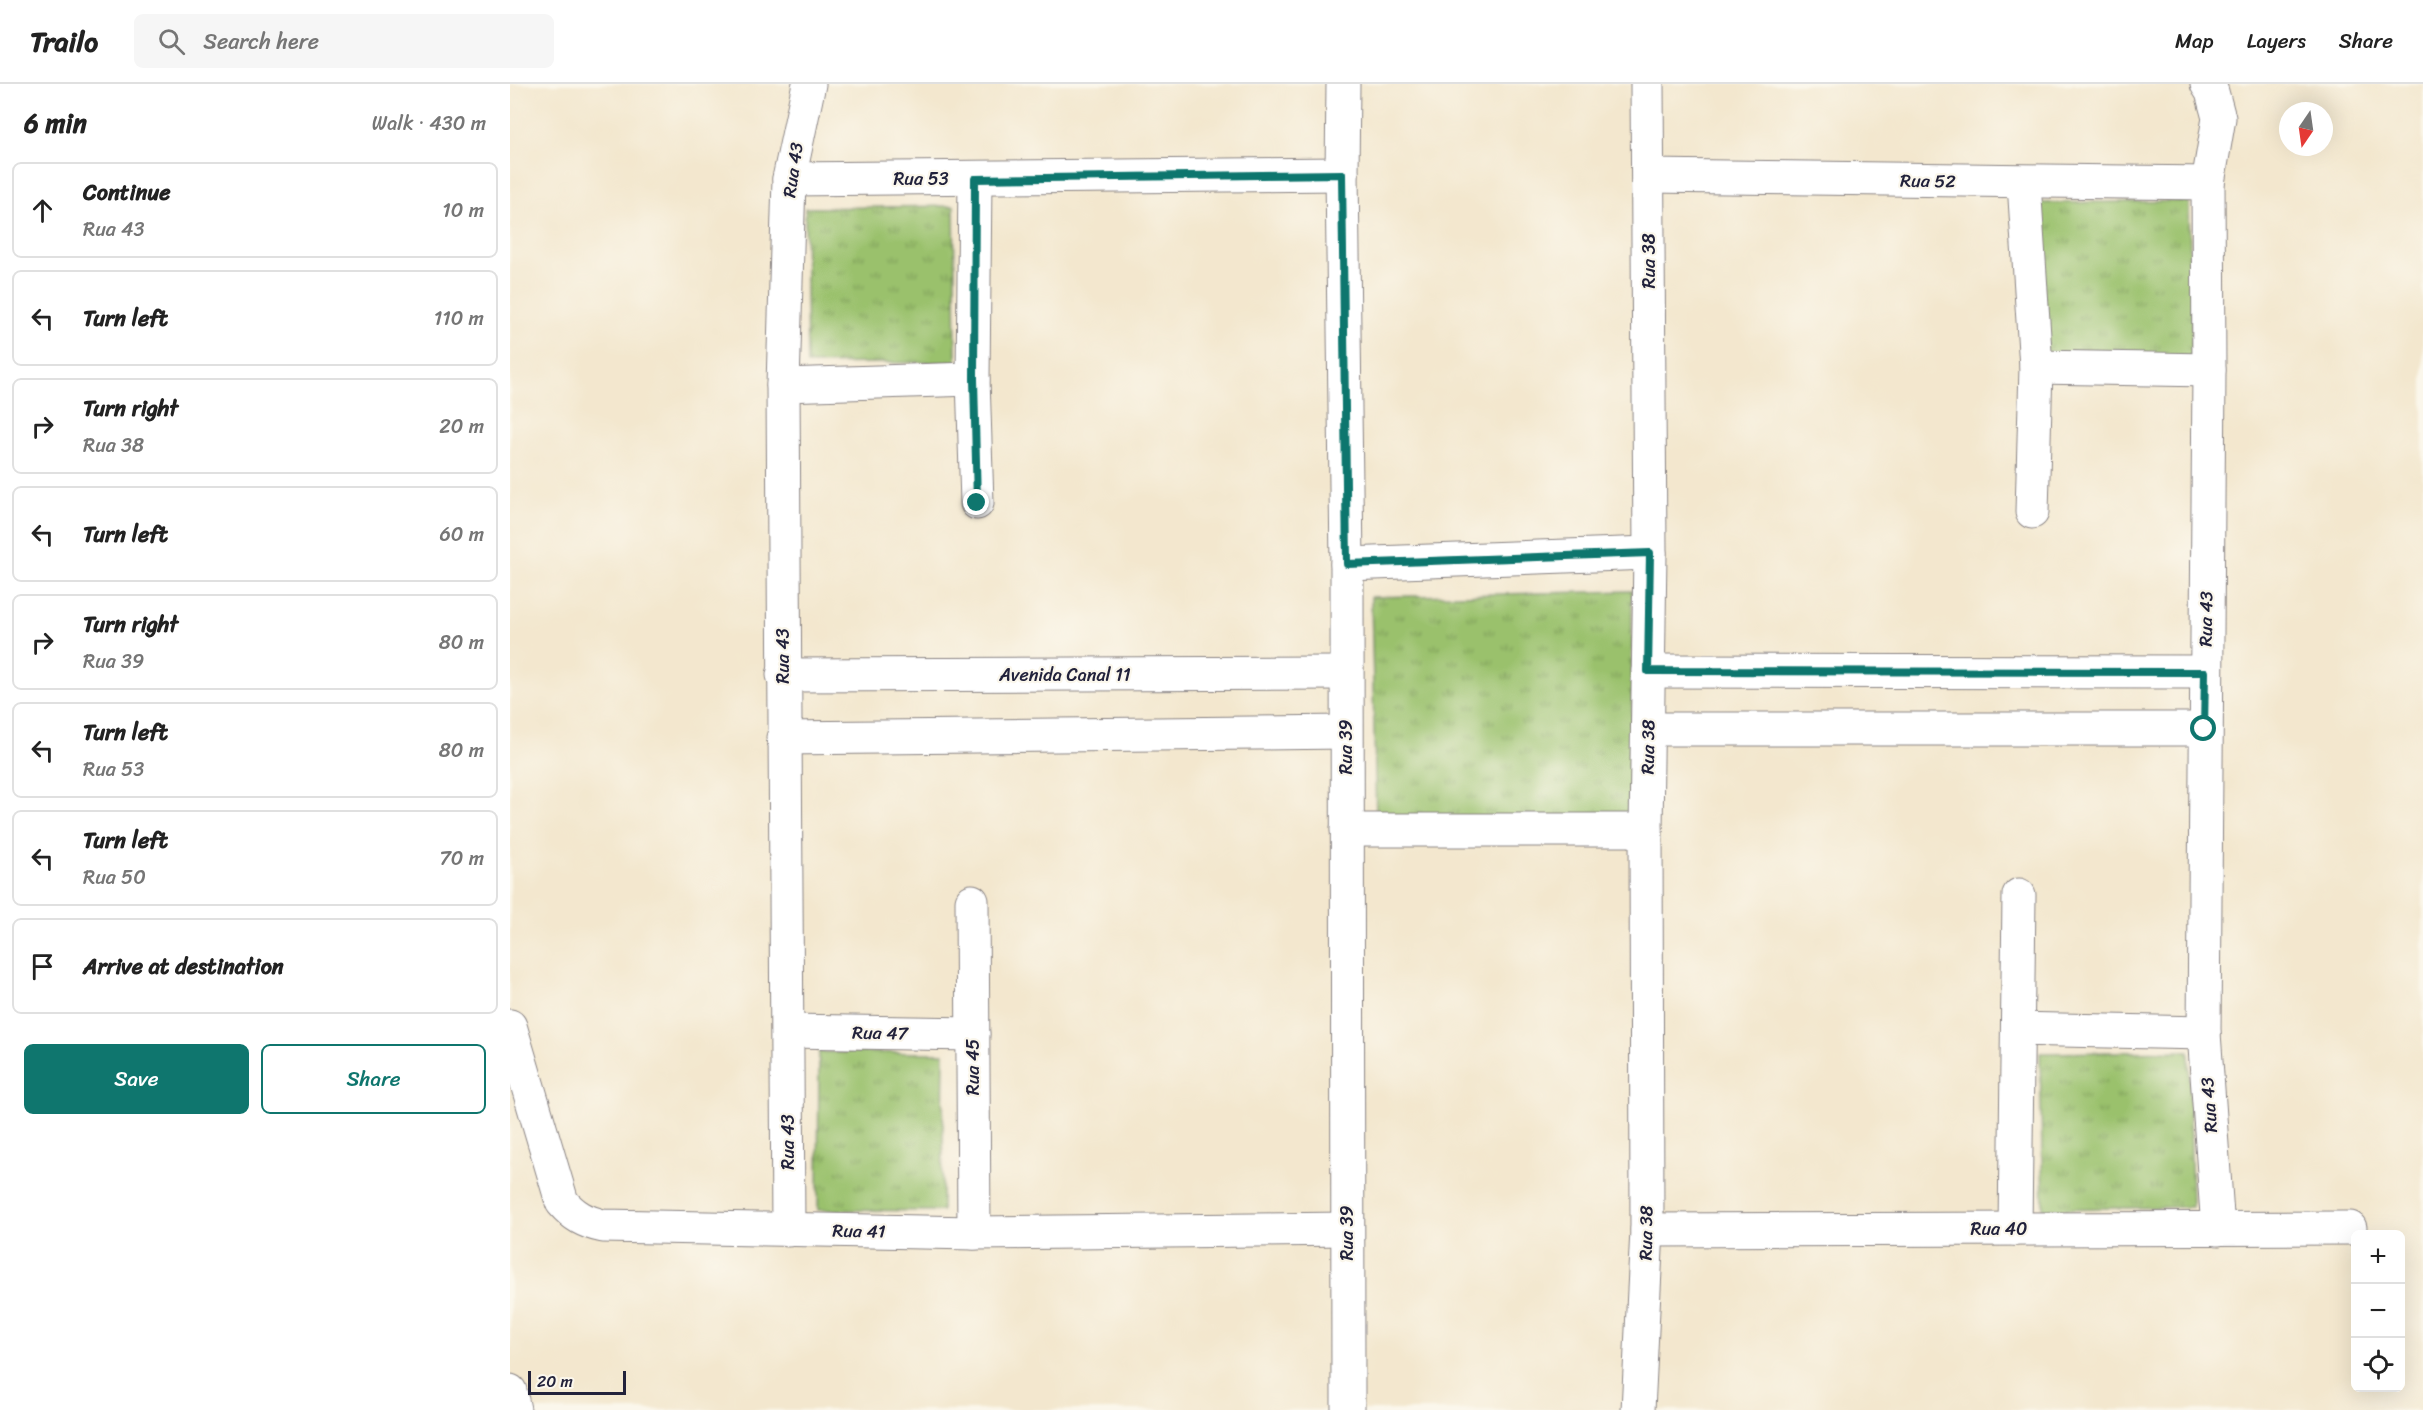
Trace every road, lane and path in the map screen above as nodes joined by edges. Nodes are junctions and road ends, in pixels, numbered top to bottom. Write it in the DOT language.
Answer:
graph roads {
  1 [pos="809,84"];
  2 [pos="1343,84"];
  3 [pos="1647,84"];
  4 [pos="2207,84"];
  5 [pos="1342,174"];
  6 [pos="1648,176"];
  7 [pos="789,179"];
  8 [pos="975,179"];
  9 [pos="2024,183"];
  10 [pos="2208,183"];
  11 [pos="2036,367"];
  12 [pos="2209,370"];
  13 [pos="974,379"];
  14 [pos="783,385"];
  15 [pos="977,503"];
  16 [pos="2032,513"];
  17 [pos="1650,553"];
  18 [pos="1347,564"];
  19 [pos="1648,671"];
  20 [pos="2205,672"];
  21 [pos="1346,674"];
  22 [pos="783,675"];
  23 [pos="1648,729"];
  24 [pos="2204,729"];
  25 [pos="1346,732"];
  26 [pos="783,738"];
  27 [pos="1347,830"];
  28 [pos="1646,830"];
  29 [pos="2019,895"];
  30 [pos="972,901"];
  31 [pos="510,1026"];
  32 [pos="2018,1029"];
  33 [pos="788,1031"];
  34 [pos="2204,1033"];
  35 [pos="973,1034"];
  36 [pos="2350,1228"];
  37 [pos="1347,1229"];
  38 [pos="2015,1229"];
  39 [pos="2218,1229"];
  40 [pos="788,1230"];
  41 [pos="1647,1230"];
  42 [pos="974,1233"];
  43 [pos="510,1391"];
  44 [pos="514,1410"];
  45 [pos="1348,1410"];
  46 [pos="1638,1410"];
  1 -- 7 [label="street, Rua 43"];
  2 -- 5 [label="street, Rua 39"];
  3 -- 6 [label="street, Rua 38"];
  4 -- 10 [label="street, Rua 43"];
  5 -- 8 [label="street, Rua 53"];
  5 -- 18 [label="street, Rua 39"];
  6 -- 9 [label="street, Rua 52"];
  6 -- 17 [label="street, Rua 38"];
  7 -- 8 [label="street, Rua 53"];
  7 -- 14 [label="street, Rua 43"];
  8 -- 13 [label="street"];
  9 -- 10 [label="street, Rua 52"];
  9 -- 11 [label="street"];
  10 -- 12 [label="street, Rua 43"];
  11 -- 12 [label="street"];
  11 -- 16 [label="street"];
  12 -- 20 [label="street, Rua 43"];
  13 -- 14 [label="street"];
  13 -- 15 [label="street"];
  14 -- 22 [label="street, Rua 43"];
  17 -- 18 [label="street"];
  17 -- 19 [label="street, Rua 38"];
  18 -- 21 [label="street, Rua 39"];
  19 -- 20 [label="street"];
  19 -- 23 [label="street, Rua 38"];
  20 -- 24 [label="street, Rua 43"];
  21 -- 22 [label="street, Avenida Canal 11"];
  21 -- 25 [label="street, Rua 39"];
  22 -- 26 [label="street, Rua 43"];
  23 -- 24 [label="street"];
  23 -- 28 [label="street, Rua 38"];
  24 -- 34 [label="street, Rua 43"];
  25 -- 26 [label="street"];
  25 -- 27 [label="street, Rua 39"];
  26 -- 33 [label="street, Rua 43"];
  27 -- 28 [label="street"];
  27 -- 37 [label="street, Rua 39"];
  28 -- 41 [label="street, Rua 38"];
  29 -- 32 [label="street"];
  30 -- 35 [label="street, Rua 45"];
  31 -- 40 [label="street, Rua 41"];
  32 -- 34 [label="street"];
  32 -- 38 [label="street"];
  33 -- 35 [label="street, Rua 47"];
  33 -- 40 [label="street, Rua 43"];
  34 -- 39 [label="street, Rua 43"];
  35 -- 42 [label="street, Rua 45"];
  36 -- 39 [label="street, Rua 40"];
  37 -- 42 [label="street, Rua 41"];
  37 -- 45 [label="street, Rua 39"];
  38 -- 39 [label="street, Rua 40"];
  38 -- 41 [label="street, Rua 40"];
  40 -- 42 [label="street, Rua 41"];
  41 -- 46 [label="street, Rua 38"];
  43 -- 44 [label="street"];
}
